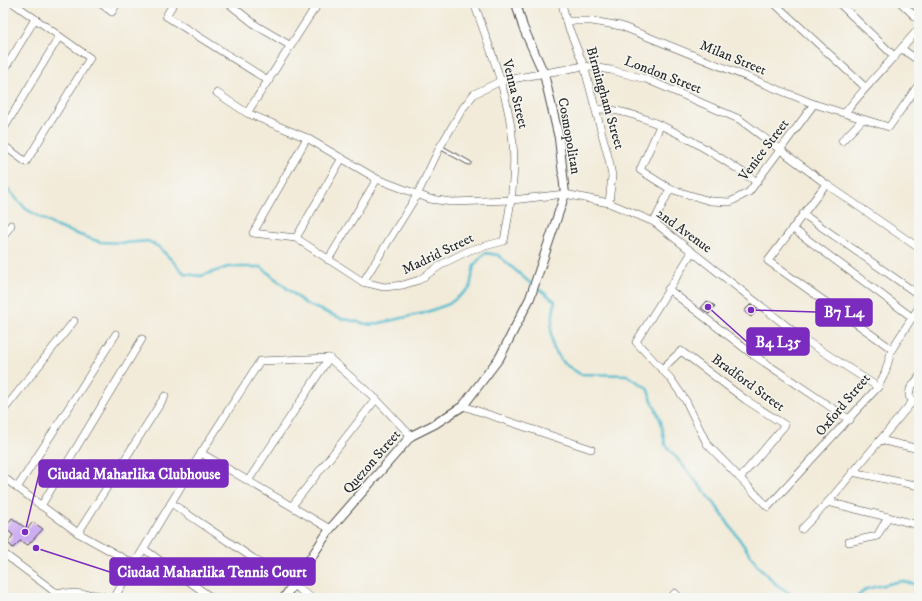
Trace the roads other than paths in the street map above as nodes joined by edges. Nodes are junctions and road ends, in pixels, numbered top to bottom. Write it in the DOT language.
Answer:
graph roads {
  1 [pos="12,3"];
  2 [pos="100,3"];
  3 [pos="117,3"];
  4 [pos="174,3"];
  5 [pos="228,3"];
  6 [pos="304,3"];
  7 [pos="474,3"];
  8 [pos="516,3"];
  9 [pos="562,3"];
  10 [pos="774,3"];
  11 [pos="839,3"];
  12 [pos="901,3"];
  13 [pos="316,6"];
  14 [pos="35,19"];
  15 [pos="919,20"];
  16 [pos="566,21"];
  17 [pos="919,28"];
  18 [pos="59,37"];
  19 [pos="291,46"];
  20 [pos="902,49"];
  21 [pos="895,57"];
  22 [pos="919,61"];
  23 [pos="584,66"];
  24 [pos="3,72"];
  25 [pos="544,74"];
  26 [pos="269,81"];
  27 [pos="501,81"];
  28 [pos="919,84"];
  29 [pos="865,87"];
  30 [pos="218,93"];
  31 [pos="814,104"];
  32 [pos="597,109"];
  33 [pos="247,113"];
  34 [pos="844,113"];
  35 [pos="862,120"];
  36 [pos="660,126"];
  37 [pos="3,130"];
  38 [pos="307,138"];
  39 [pos="842,141"];
  40 [pos="3,145"];
  41 [pos="440,147"];
  42 [pos="781,150"];
  43 [pos="342,158"];
  44 [pos="469,162"];
  45 [pos="377,179"];
  46 [pos="756,182"];
  47 [pos="826,184"];
  48 [pos="670,189"];
  49 [pos="565,194"];
  50 [pos="417,195"];
  51 [pos="512,200"];
  52 [pos="609,203"];
  53 [pos="803,214"];
  54 [pos="654,222"];
  55 [pos="11,225"];
  56 [pos="792,228"];
  57 [pos="3,238"];
  58 [pos="296,238"];
  59 [pos="504,241"];
  60 [pos="919,248"];
  61 [pos="692,252"];
  62 [pos="328,260"];
  63 [pos="363,282"];
  64 [pos="668,289"];
  65 [pos="919,295"];
  66 [pos="530,298"];
  67 [pos="919,307"];
  68 [pos="913,318"];
  69 [pos="74,321"];
  70 [pos="116,334"];
  71 [pos="142,339"];
  72 [pos="892,349"];
  73 [pos="329,358"];
  74 [pos="662,369"];
  75 [pos="919,377"];
  76 [pos="878,388"];
  77 [pos="165,396"];
  78 [pos="376,399"];
  79 [pos="916,402"];
  80 [pos="463,406"];
  81 [pos="3,411"];
  82 [pos="850,420"];
  83 [pos="411,436"];
  84 [pos="880,440"];
  85 [pos="919,449"];
  86 [pos="591,450"];
  87 [pos="201,453"];
  88 [pos="852,472"];
  89 [pos="3,477"];
  90 [pos="740,478"];
  91 [pos="248,481"];
  92 [pos="919,486"];
  93 [pos="17,488"];
  94 [pos="828,502"];
  95 [pos="171,503"];
  96 [pos="41,506"];
  97 [pos="292,506"];
  98 [pos="888,517"];
  99 [pos="919,524"];
  100 [pos="802,529"];
  101 [pos="330,530"];
  102 [pos="78,533"];
  103 [pos="849,542"];
  104 [pos="144,549"];
  105 [pos="3,553"];
  106 [pos="134,564"];
  107 [pos="294,586"];
  108 [pos="55,592"];
  109 [pos="672,595"];
  110 [pos="50,598"];
  111 [pos="109,598"];
  112 [pos="114,598"];
  113 [pos="212,598"];
  114 [pos="284,598"];
  115 [pos="312,598"];
  116 [pos="680,598"];
  1 -- 14 [label="street"];
  2 -- 3 [label="street"];
  4 -- 26 [label="street"];
  5 -- 19 [label="street"];
  6 -- 13 [label="street"];
  7 -- 27 [label="street, Venna Street"];
  8 -- 25 [label="street, Cosmopolitan"];
  9 -- 16 [label="street, Birmingham Street"];
  10 -- 29 [label="street"];
  11 -- 21 [label="street"];
  12 -- 15 [label="street"];
  13 -- 19 [label="street"];
  14 -- 18 [label="street"];
  14 -- 24 [label="street"];
  16 -- 23 [label="street, Birmingham Street"];
  16 -- 31 [label="street, Milan Street"];
  17 -- 20 [label="street"];
  18 -- 37 [label="street"];
  18 -- 40 [label="street"];
  19 -- 26 [label="street"];
  20 -- 21 [label="street"];
  20 -- 22 [label="street"];
  21 -- 29 [label="street"];
  23 -- 25 [label="street, London Street"];
  23 -- 32 [label="street, Birmingham Street"];
  23 -- 42 [label="street, London Street"];
  25 -- 27 [label="street, London Street"];
  25 -- 49 [label="street, Cosmopolitan"];
  26 -- 33 [label="street"];
  27 -- 41 [label="street, London Street"];
  27 -- 51 [label="street, Venna Street"];
  28 -- 35 [label="street, Milan Street"];
  29 -- 34 [label="street"];
  30 -- 33 [label="street, 2nd Avenue"];
  31 -- 34 [label="street, Milan Street"];
  31 -- 42 [label="street, Venice Street"];
  32 -- 36 [label="street"];
  32 -- 52 [label="street, Birmingham Street"];
  33 -- 38 [label="street, 2nd Avenue"];
  34 -- 35 [label="street, Milan Street"];
  35 -- 39 [label="street"];
  36 -- 46 [label="street"];
  36 -- 48 [label="street, Venice Street"];
  38 -- 43 [label="street, 2nd Avenue"];
  38 -- 58 [label="street, Madrid Street"];
  41 -- 44 [label="lane"];
  41 -- 50 [label="street, London Street"];
  42 -- 46 [label="street, Venice Street"];
  42 -- 47 [label="street, London Street"];
  43 -- 45 [label="street, 2nd Avenue"];
  43 -- 58 [label="street"];
  45 -- 50 [label="street, 2nd Avenue"];
  45 -- 62 [label="street"];
  46 -- 48 [label="street, Venice Street"];
  47 -- 53 [label="street"];
  47 -- 60 [label="street, London Street"];
  48 -- 54 [label="street"];
  49 -- 51 [label="street, 2nd Avenue"];
  49 -- 52 [label="street, 2nd Avenue"];
  49 -- 66 [label="street, Cosmopolitan"];
  50 -- 51 [label="street, 2nd Avenue"];
  50 -- 63 [label="street, London Street"];
  51 -- 59 [label="street, Venna Street"];
  52 -- 54 [label="street, 2nd Avenue"];
  53 -- 56 [label="street"];
  53 -- 65 [label="street"];
  54 -- 61 [label="street, 2nd Avenue"];
  55 -- 57 [label="street"];
  56 -- 68 [label="street"];
  56 -- 72 [label="street"];
  58 -- 62 [label="street, Madrid Street"];
  59 -- 63 [label="street, Madrid Street"];
  61 -- 64 [label="street"];
  61 -- 76 [label="street, 2nd Avenue"];
  62 -- 63 [label="street, Madrid Street"];
  64 -- 74 [label="street"];
  64 -- 82 [label="street"];
  66 -- 80 [label="street, Quezon Street"];
  67 -- 68 [label="street, Oxford Street"];
  68 -- 72 [label="street, Oxford Street"];
  69 -- 81 [label="street"];
  70 -- 93 [label="street"];
  71 -- 96 [label="street"];
  72 -- 76 [label="street, Oxford Street"];
  73 -- 78 [label="street"];
  73 -- 87 [label="street"];
  73 -- 91 [label="street"];
  74 -- 90 [label="street"];
  74 -- 90 [label="street, Bradford Street"];
  75 -- 79 [label="street"];
  76 -- 82 [label="street, Oxford Street"];
  77 -- 102 [label="street"];
  78 -- 83 [label="street"];
  78 -- 97 [label="street"];
  79 -- 84 [label="street"];
  80 -- 83 [label="street, Quezon Street"];
  80 -- 86 [label="street"];
  82 -- 90 [label="street, Oxford Street"];
  83 -- 101 [label="street, Quezon Street"];
  84 -- 85 [label="street"];
  84 -- 88 [label="street"];
  87 -- 91 [label="street"];
  87 -- 95 [label="street"];
  88 -- 92 [label="street"];
  88 -- 94 [label="street"];
  89 -- 93 [label="street"];
  91 -- 97 [label="street"];
  93 -- 96 [label="street"];
  94 -- 98 [label="street"];
  94 -- 100 [label="street"];
  95 -- 104 [label="street"];
  95 -- 107 [label="street"];
  96 -- 102 [label="street"];
  97 -- 101 [label="street"];
  98 -- 99 [label="street"];
  98 -- 103 [label="street"];
  101 -- 107 [label="street, Quezon Street"];
  102 -- 106 [label="street"];
  104 -- 106 [label="street"];
  104 -- 113 [label="street"];
  105 -- 108 [label="street"];
  106 -- 112 [label="street"];
  107 -- 114 [label="street, Quezon Street"];
  107 -- 115 [label="street"];
  108 -- 110 [label="street"];
  108 -- 111 [label="street"];
  109 -- 116 [label="street"];
}
